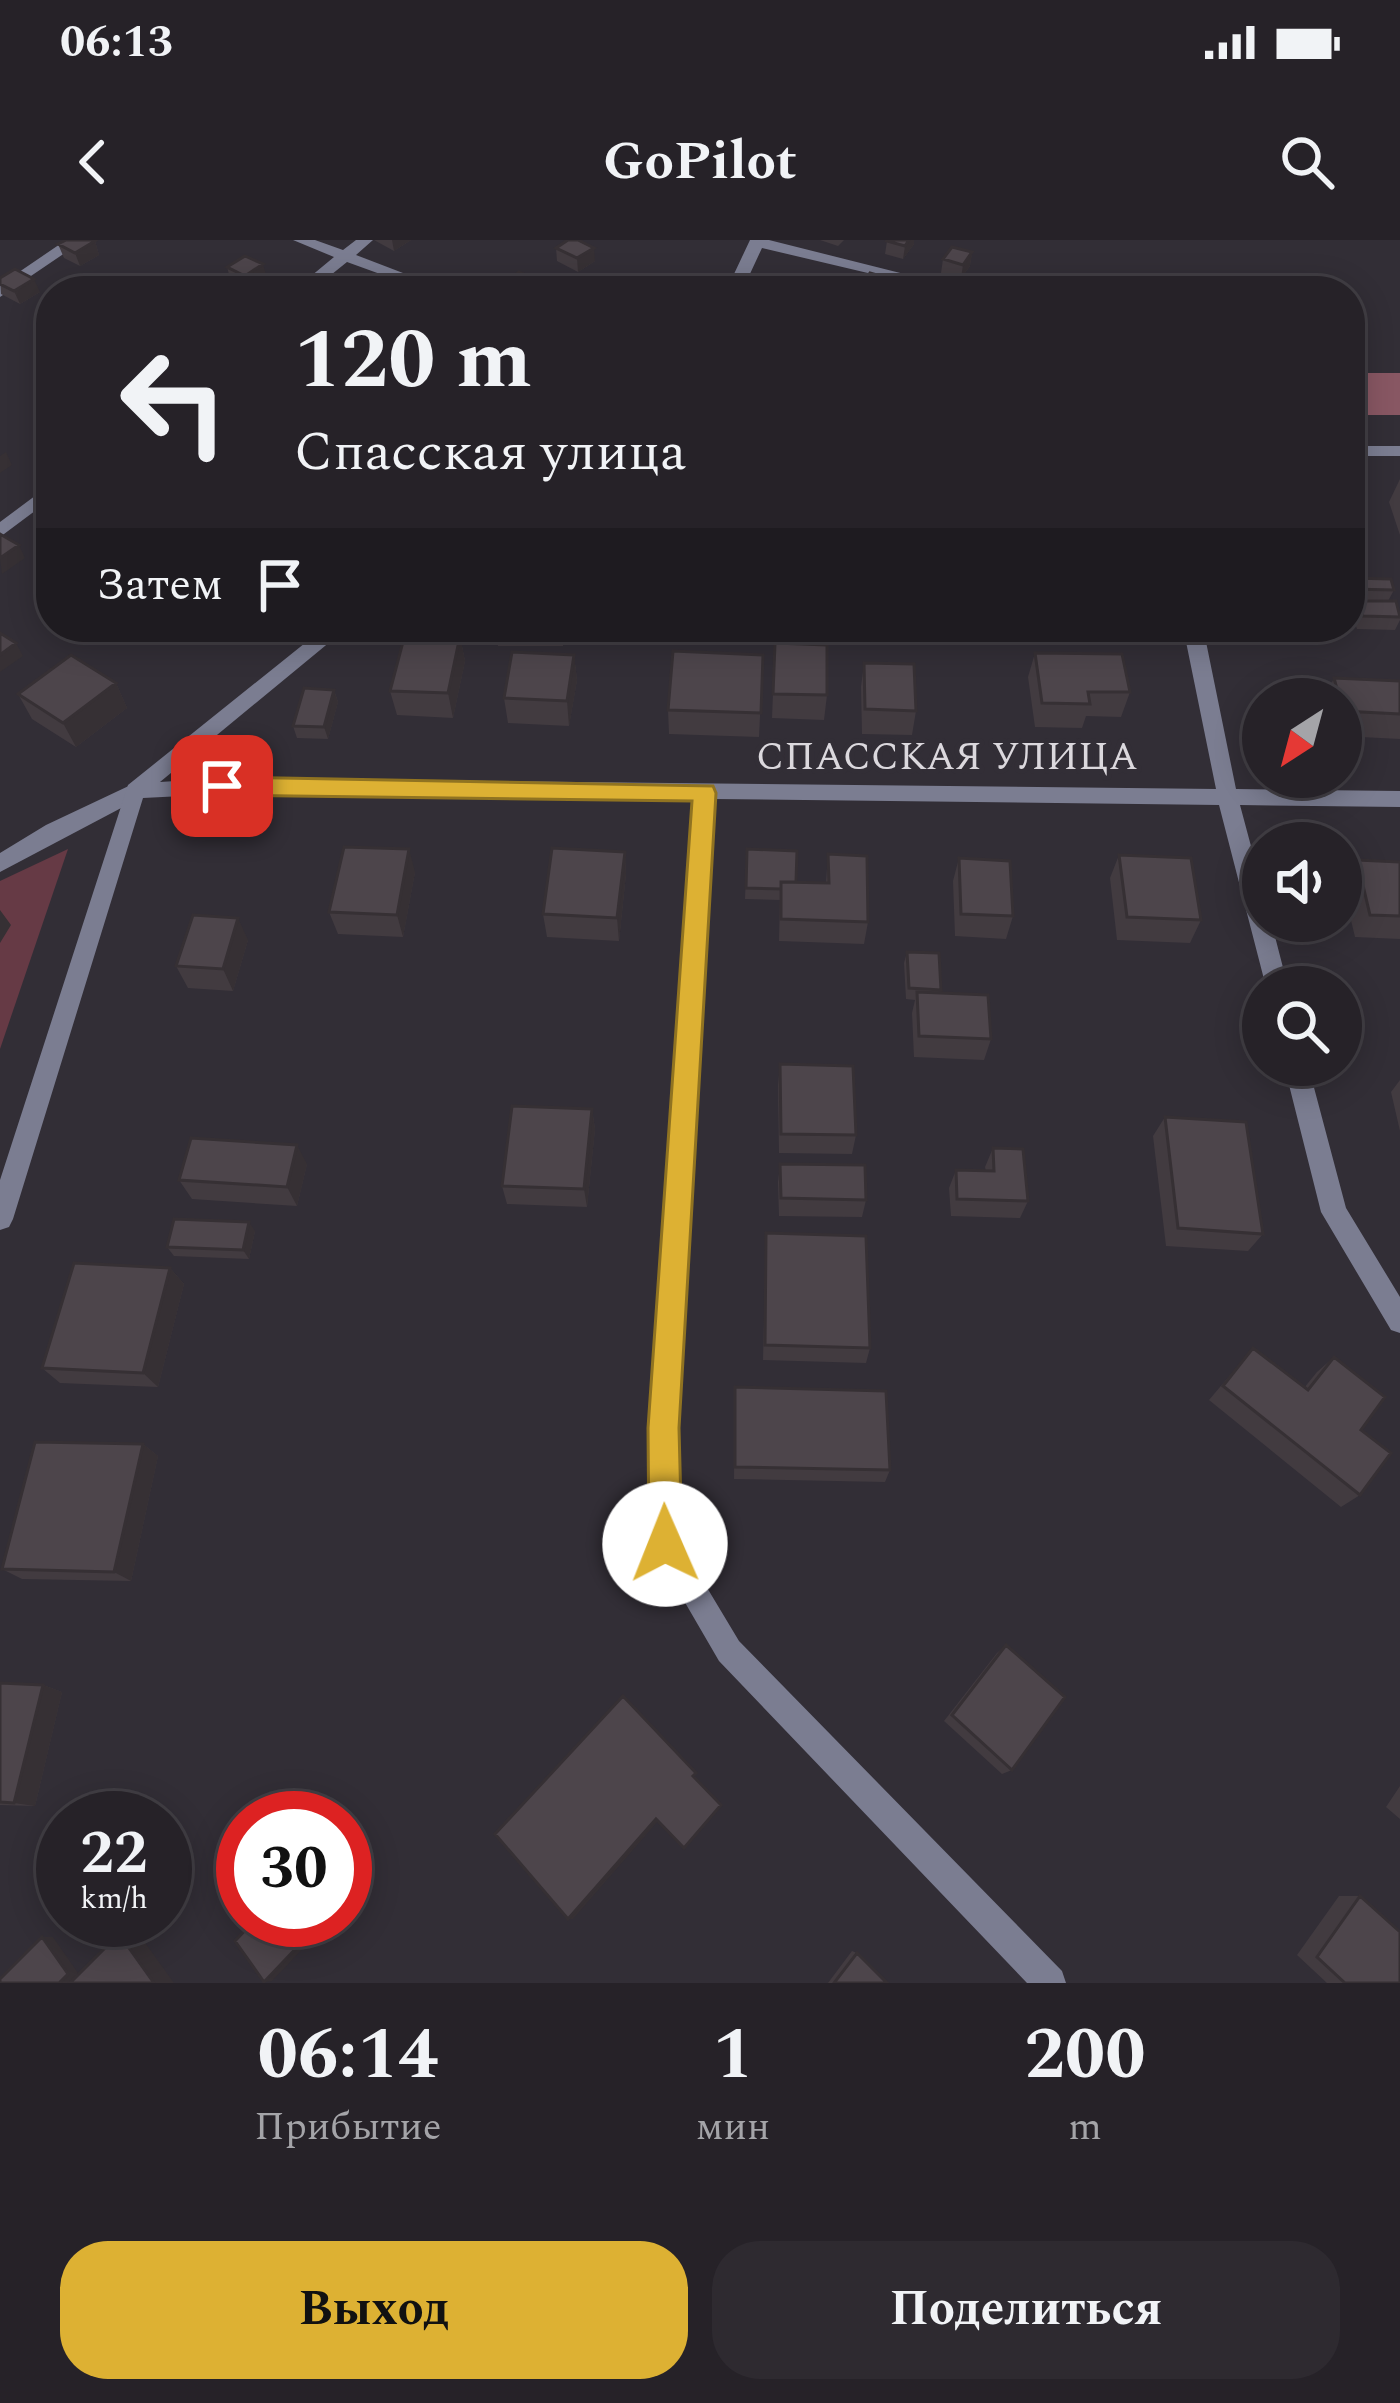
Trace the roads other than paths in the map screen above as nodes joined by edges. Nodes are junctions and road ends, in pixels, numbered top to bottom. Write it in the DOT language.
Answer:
graph roads {
  1 [pos="76,240"];
  2 [pos="301,240"];
  3 [pos="365,240"];
  4 [pos="758,241"];
  5 [pos="344,256"];
  6 [pos="319,276"];
  7 [pos="400,276"];
  8 [pos="741,276"];
  9 [pos="902,276"];
  10 [pos="0,292"];
  11 [pos="1365,451"];
  12 [pos="1400,451"];
  13 [pos="36,502"];
  14 [pos="0,531"];
  15 [pos="319,642"];
  16 [pos="1196,642"];
  17 [pos="135,791"];
  18 [pos="704,793"];
  19 [pos="1227,794"];
  20 [pos="1400,799"];
  21 [pos="0,864"];
  22 [pos="1271,966"];
  23 [pos="1302,1086"];
  24 [pos="0,1219"];
  25 [pos="1400,1322"];
  26 [pos="1050,1983"];
  1 -- 10 [label="street"];
  2 -- 5 [label="street"];
  3 -- 5 [label="street"];
  4 -- 8 [label="street"];
  4 -- 9 [label="street"];
  5 -- 6 [label="street"];
  5 -- 7 [label="street"];
  11 -- 12 [label="street"];
  13 -- 14 [label="street"];
  15 -- 17 [label="street"];
  16 -- 19 [label="street"];
  17 -- 18 [label="street, СПАССКАЯ УЛИЦА"];
  17 -- 21 [label="street"];
  17 -- 24 [label="street"];
  18 -- 19 [label="street, СПАССКАЯ УЛИЦА"];
  18 -- 26 [label="street"];
  19 -- 20 [label="street, СПАССКАЯ УЛИЦА"];
  19 -- 22 [label="street"];
  23 -- 25 [label="street"];
}
